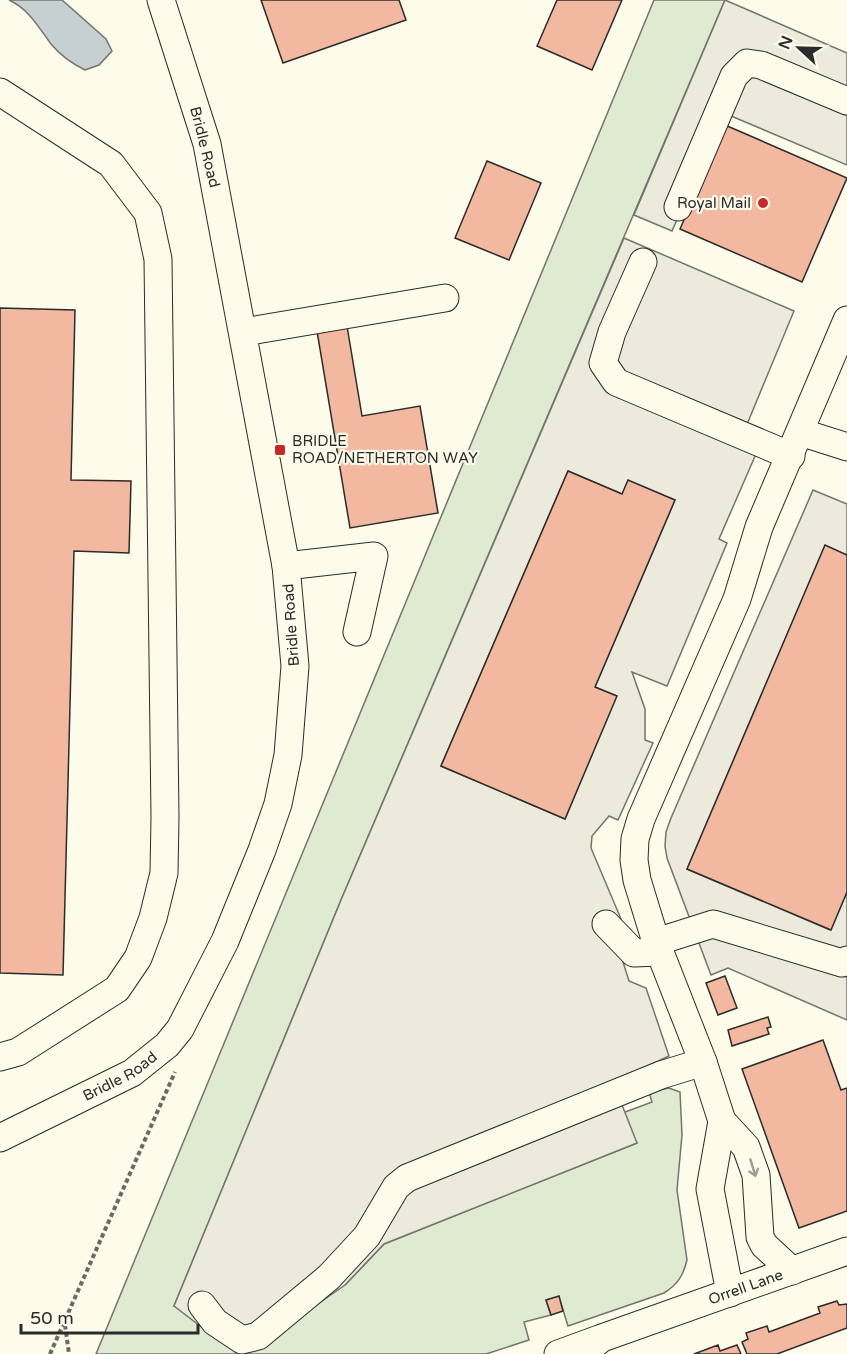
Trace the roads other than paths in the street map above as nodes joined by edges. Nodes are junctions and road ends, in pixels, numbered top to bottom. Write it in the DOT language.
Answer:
graph roads {
  1 [pos="161,0"];
  2 [pos="847,101"];
  3 [pos="4,102"];
  4 [pos="678,207"];
  5 [pos="643,262"];
  6 [pos="445,298"];
  7 [pos="847,320"];
  8 [pos="244,332"];
  9 [pos="795,444"];
  10 [pos="847,447"];
  11 [pos="286,566"];
  12 [pos="357,633"];
  13 [pos="606,924"];
  14 [pos="658,947"];
  15 [pos="847,960"];
  16 [pos="0,1057"];
  17 [pos="703,1062"];
  18 [pos="722,1121"];
  19 [pos="0,1138"];
  20 [pos="847,1251"];
  21 [pos="792,1271"];
  22 [pos="730,1293"];
  23 [pos="202,1305"];
  24 [pos="602,1349"];
  25 [pos="558,1354"];
  1 -- 8 [label="street, Bridle Road"];
  2 -- 4 [label="street"];
  3 -- 16 [label="street"];
  5 -- 9 [label="street"];
  6 -- 8 [label="street"];
  7 -- 9 [label="street"];
  8 -- 11 [label="street, Bridle Road"];
  9 -- 10 [label="street"];
  9 -- 14 [label="street"];
  11 -- 12 [label="street"];
  11 -- 19 [label="street, Bridle Road"];
  13 -- 14 [label="street"];
  14 -- 15 [label="street"];
  14 -- 17 [label="street"];
  17 -- 18 [label="street"];
  17 -- 23 [label="street"];
  18 -- 21 [label="street, one-way"];
  18 -- 22 [label="street"];
  20 -- 21 [label="street, Orrell Lane"];
  21 -- 22 [label="street, Orrell Lane"];
  22 -- 24 [label="street, Orrell Lane"];
  24 -- 25 [label="street"];
}
